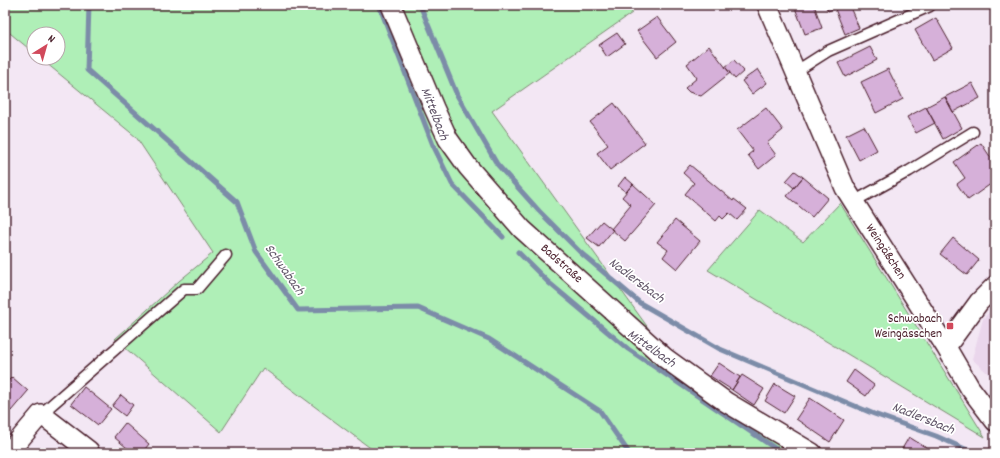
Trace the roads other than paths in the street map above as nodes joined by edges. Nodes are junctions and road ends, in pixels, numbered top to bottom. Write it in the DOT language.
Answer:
graph roads {
  1 [pos="391,5"];
  2 [pos="767,5"];
  3 [pos="930,6"];
  4 [pos="795,72"];
  5 [pos="973,132"];
  6 [pos="853,202"];
  7 [pos="226,255"];
  8 [pos="995,286"];
  9 [pos="946,347"];
  10 [pos="41,414"];
  11 [pos="995,421"];
  12 [pos="88,451"];
  13 [pos="8,453"];
  14 [pos="812,453"];
  1 -- 14 [label="street, Badstraße"];
  2 -- 4 [label="street, Weingäßchen"];
  3 -- 4 [label="lane"];
  4 -- 6 [label="street, Weingäßchen"];
  5 -- 6 [label="lane"];
  6 -- 9 [label="street, Weingäßchen"];
  7 -- 10 [label="lane"];
  8 -- 9 [label="street"];
  9 -- 11 [label="street, Weingäßchen"];
  10 -- 12 [label="street"];
  10 -- 13 [label="street"];
}
